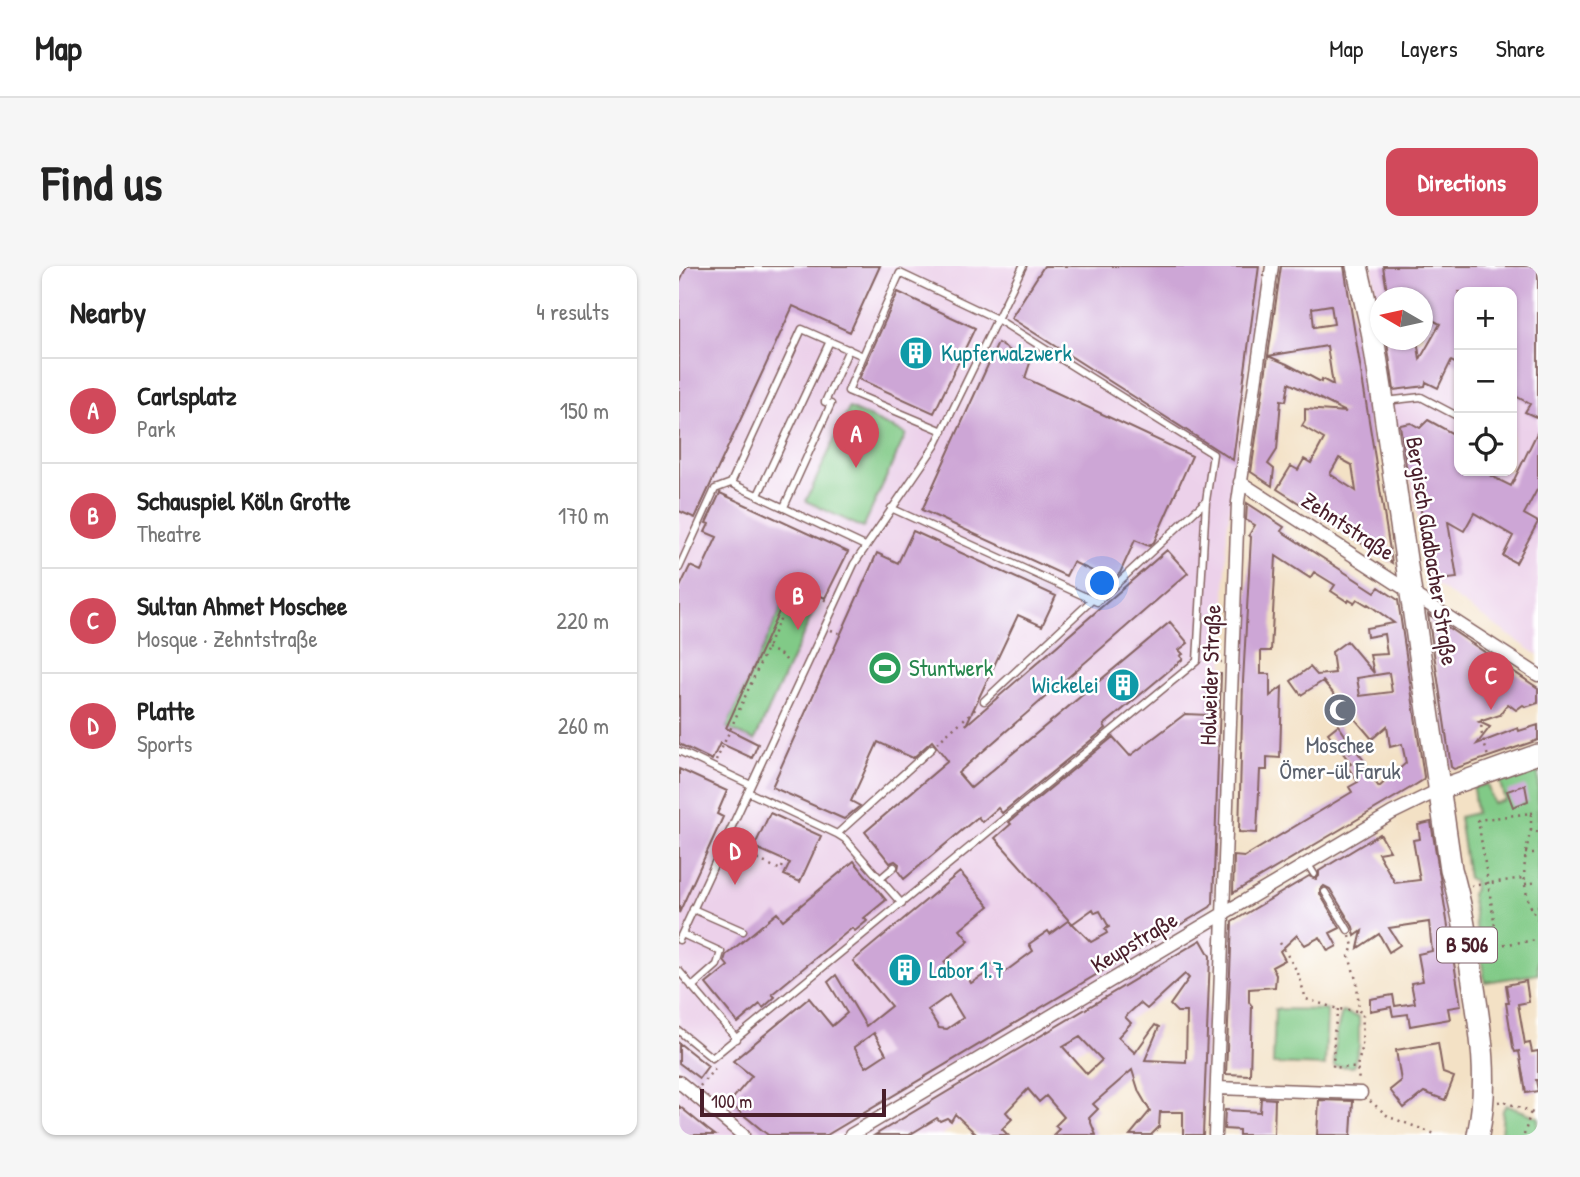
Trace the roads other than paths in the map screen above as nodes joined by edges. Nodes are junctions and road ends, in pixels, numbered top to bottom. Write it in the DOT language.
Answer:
graph roads {
  1 [pos="1023,266"];
  2 [pos="1272,266"];
  3 [pos="1357,266"];
  4 [pos="997,319"];
  5 [pos="830,341"];
  6 [pos="849,349"];
  7 [pos="863,356"];
  8 [pos="1383,401"];
  9 [pos="1454,414"];
  10 [pos="943,431"];
  11 [pos="1240,482"];
  12 [pos="731,483"];
  13 [pos="758,495"];
  14 [pos="1206,501"];
  15 [pos="784,507"];
  16 [pos="891,508"];
  17 [pos="865,546"];
  18 [pos="679,568"];
  19 [pos="1412,592"];
  20 [pos="1092,600"];
  21 [pos="1538,675"];
  22 [pos="984,701"];
  23 [pos="932,748"];
  24 [pos="679,751"];
  25 [pos="1538,754"];
  26 [pos="750,788"];
  27 [pos="1441,789"];
  28 [pos="837,834"];
  29 [pos="894,867"];
  30 [pos="880,879"];
  31 [pos="1325,892"];
  32 [pos="902,904"];
  33 [pos="693,909"];
  34 [pos="1223,913"];
  35 [pos="1348,930"];
  36 [pos="743,931"];
  37 [pos="680,937"];
  38 [pos="679,971"];
  39 [pos="692,987"];
  40 [pos="679,1031"];
  41 [pos="737,1039"];
  42 [pos="679,1082"];
  43 [pos="1217,1088"];
  44 [pos="1361,1093"];
  45 [pos="743,1135"];
  46 [pos="851,1135"];
  47 [pos="1215,1135"];
  48 [pos="1478,1135"];
  1 -- 4 [label="lane"];
  2 -- 11 [label="street, Holweider Straße"];
  3 -- 8 [label="main road, Bergisch Gladbacher Straße / B 506"];
  4 -- 7 [label="lane"];
  4 -- 10 [label="lane"];
  4 -- 14 [label="lane"];
  5 -- 6 [label="lane"];
  5 -- 12 [label="lane"];
  5 -- 13 [label="lane"];
  6 -- 7 [label="lane"];
  6 -- 15 [label="lane"];
  7 -- 10 [label="lane"];
  8 -- 9 [label="lane"];
  8 -- 19 [label="main road, Bergisch Gladbacher Straße / B 506"];
  10 -- 16 [label="lane"];
  11 -- 19 [label="street, Zehntstraße"];
  11 -- 34 [label="street, Holweider Straße"];
  12 -- 13 [label="lane"];
  12 -- 18 [label="lane"];
  13 -- 15 [label="lane"];
  14 -- 20 [label="lane"];
  14 -- 32 [label="lane"];
  15 -- 17 [label="lane"];
  16 -- 17 [label="lane"];
  16 -- 20 [label="lane"];
  17 -- 26 [label="lane"];
  19 -- 21 [label="street, Zehntstraße"];
  19 -- 27 [label="main road, Bergisch Gladbacher Straße / B 506"];
  20 -- 22 [label="lane"];
  23 -- 28 [label="lane"];
  24 -- 26 [label="lane"];
  25 -- 27 [label="street"];
  26 -- 28 [label="lane"];
  26 -- 33 [label="lane"];
  27 -- 34 [label="street, Keupstraße"];
  27 -- 48 [label="main road, Bergisch Gladbacher Straße / B 506"];
  28 -- 30 [label="lane"];
  29 -- 30 [label="lane"];
  30 -- 32 [label="lane"];
  31 -- 35 [label="lane"];
  32 -- 41 [label="lane"];
  33 -- 36 [label="lane"];
  33 -- 37 [label="lane"];
  34 -- 43 [label="street, Holweider Straße"];
  34 -- 46 [label="street, Keupstraße"];
  37 -- 39 [label="lane"];
  38 -- 39 [label="lane"];
  39 -- 41 [label="lane"];
  40 -- 41 [label="lane"];
  42 -- 45 [label="street"];
  43 -- 44 [label="street"];
  43 -- 47 [label="street, Holweider Straße"];
}
